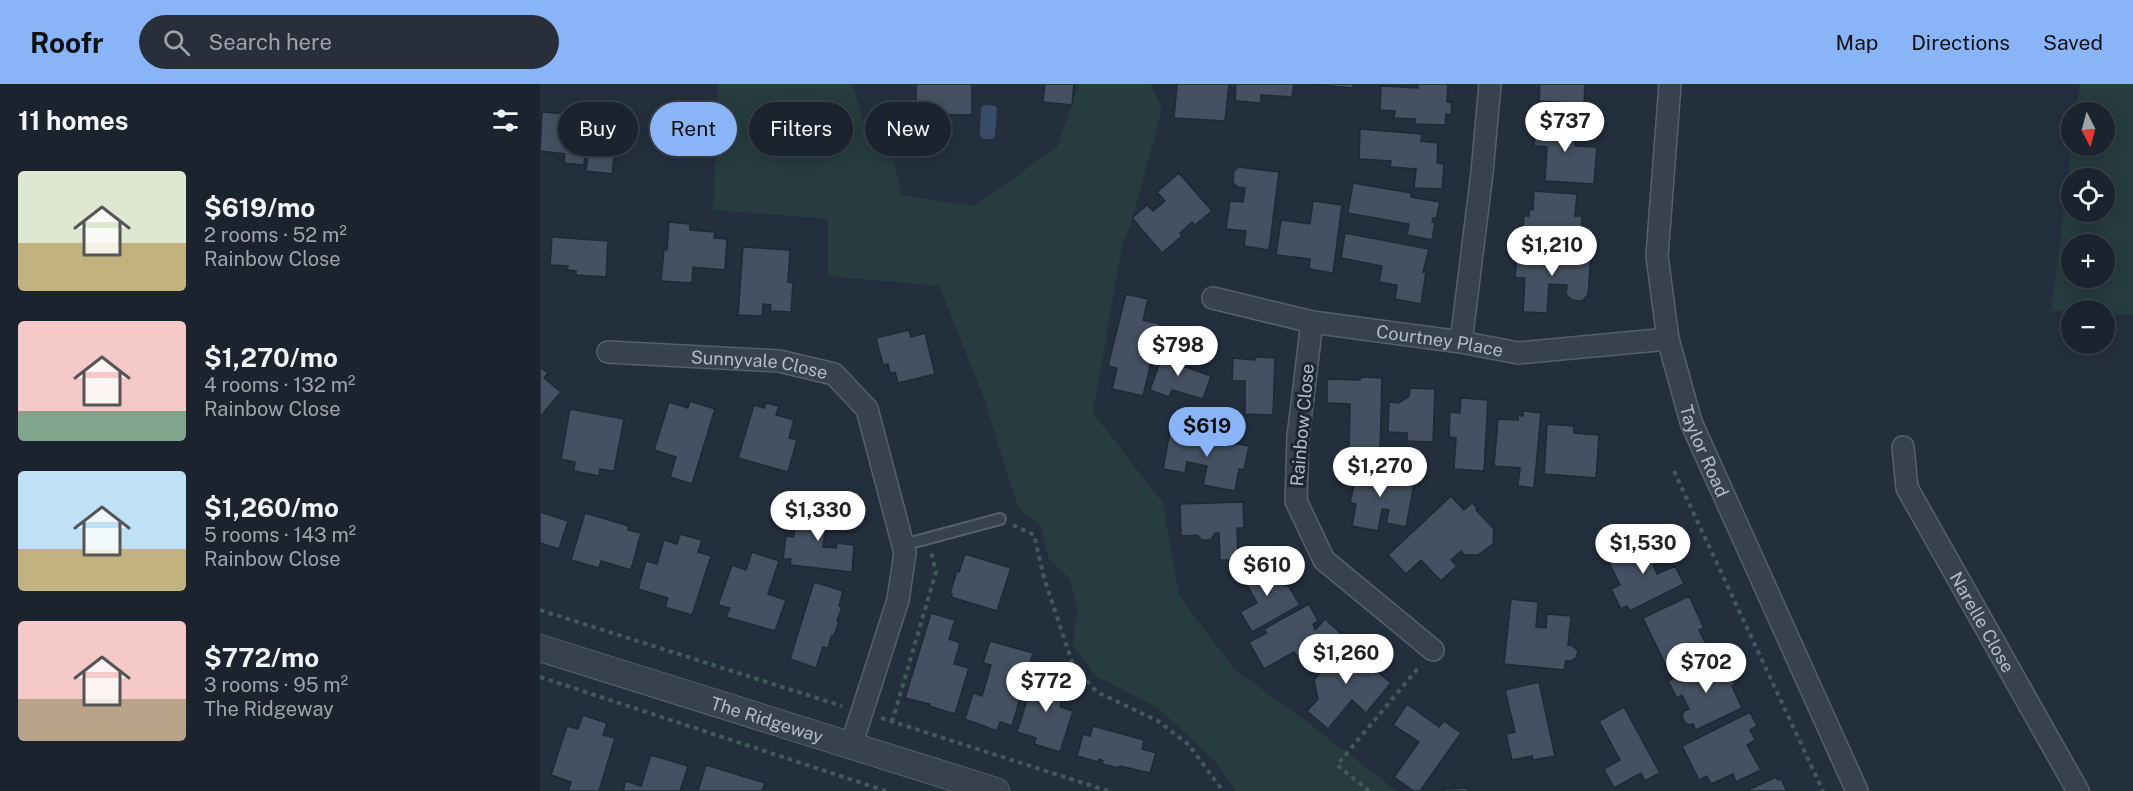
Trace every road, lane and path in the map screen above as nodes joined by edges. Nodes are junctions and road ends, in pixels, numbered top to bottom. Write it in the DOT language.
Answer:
graph roads {
  1 [pos="1490,84"];
  2 [pos="1670,84"];
  3 [pos="1213,298"];
  4 [pos="1312,322"];
  5 [pos="1668,339"];
  6 [pos="1461,342"];
  7 [pos="608,352"];
  8 [pos="1903,447"];
  9 [pos="1674,471"];
  10 [pos="1000,519"];
  11 [pos="928,538"];
  12 [pos="903,545"];
  13 [pos="540,610"];
  14 [pos="540,648"];
  15 [pos="1434,650"];
  16 [pos="540,677"];
  17 [pos="862,712"];
  18 [pos="892,722"];
  19 [pos="851,746"];
  20 [pos="987,790"];
  21 [pos="886,791"];
  22 [pos="1108,791"];
  23 [pos="1223,791"];
  24 [pos="1369,791"];
  25 [pos="1823,791"];
  26 [pos="1857,791"];
  27 [pos="2078,791"];
  1 -- 6 [label="street"];
  2 -- 5 [label="street, Taylor Road"];
  3 -- 4 [label="street, Courtney Place"];
  4 -- 6 [label="street, Courtney Place"];
  4 -- 15 [label="street, Rainbow Close"];
  5 -- 6 [label="street, Courtney Place"];
  5 -- 26 [label="street, Taylor Road"];
  7 -- 12 [label="street, Sunnyvale Close"];
  8 -- 27 [label="street, Narelle Close"];
  9 -- 25 [label="path"];
  10 -- 11 [label="lane"];
  10 -- 23 [label="path"];
  11 -- 12 [label="lane"];
  11 -- 18 [label="path"];
  12 -- 17 [label="street, Sunnyvale Close"];
  13 -- 17 [label="path"];
  14 -- 19 [label="street, The Ridgeway"];
  15 -- 24 [label="path"];
  16 -- 21 [label="path"];
  17 -- 18 [label="path"];
  17 -- 19 [label="street, Sunnyvale Close"];
  18 -- 22 [label="path"];
  19 -- 20 [label="street, The Ridgeway"];
}
